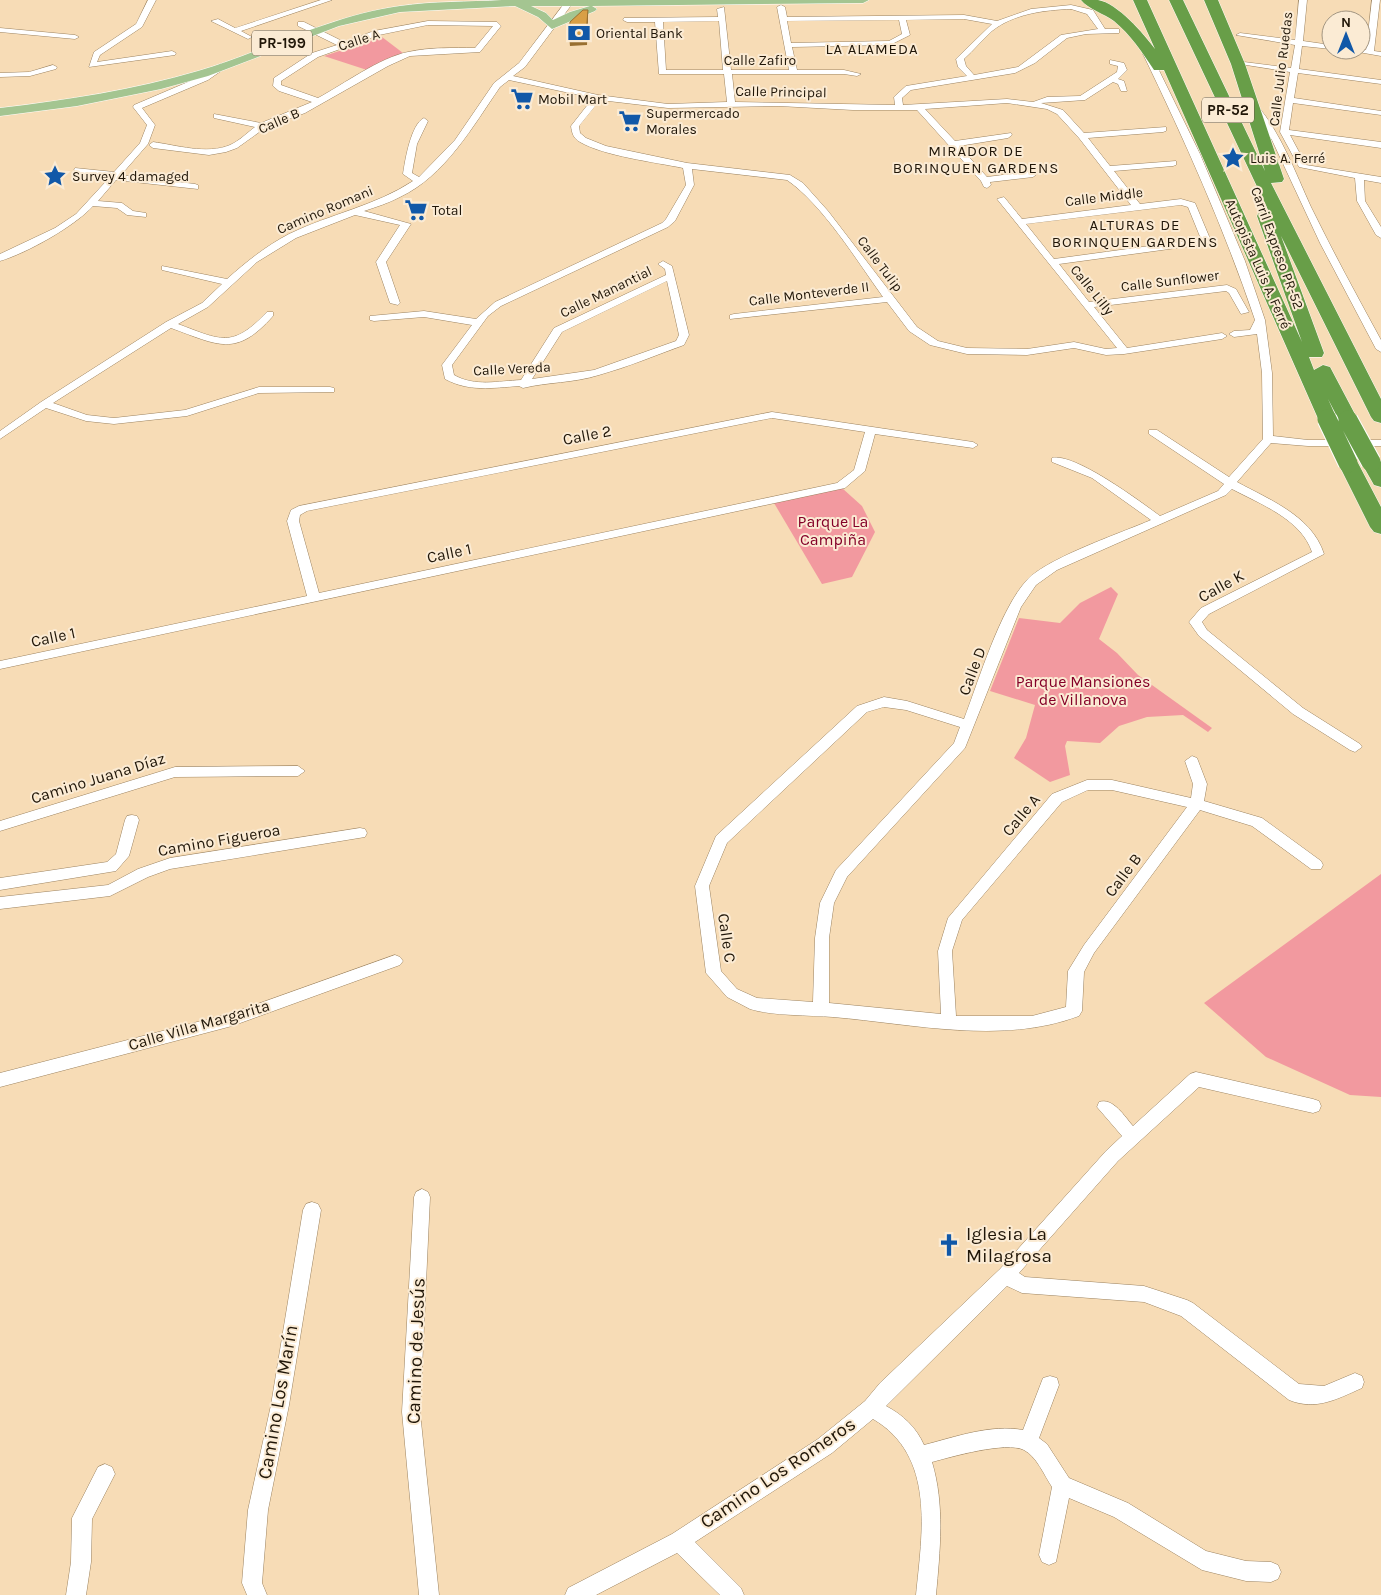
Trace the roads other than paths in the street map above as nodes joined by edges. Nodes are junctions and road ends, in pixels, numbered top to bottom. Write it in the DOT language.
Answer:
graph roads {
  1 [pos="152,0"];
  2 [pos="328,0"];
  3 [pos="409,0"];
  4 [pos="863,0"];
  5 [pos="1088,0"];
  6 [pos="1140,0"];
  7 [pos="1176,0"];
  8 [pos="1303,0"];
  9 [pos="1376,0"];
  10 [pos="570,2"];
  11 [pos="1214,3"];
  12 [pos="510,4"];
  13 [pos="625,4"];
  14 [pos="781,7"];
  15 [pos="1114,7"];
  16 [pos="721,8"];
  17 [pos="902,18"];
  18 [pos="721,19"];
  19 [pos="784,19"];
  20 [pos="627,20"];
  21 [pos="659,20"];
  22 [pos="215,21"];
  23 [pos="997,23"];
  24 [pos="302,24"];
  25 [pos="552,24"];
  26 [pos="0,30"];
  27 [pos="235,30"];
  28 [pos="10,31"];
  29 [pos="315,31"];
  30 [pos="1103,31"];
  31 [pos="1116,31"];
  32 [pos="1240,35"];
  33 [pos="75,37"];
  34 [pos="248,37"];
  35 [pos="0,39"];
  36 [pos="1299,43"];
  37 [pos="1371,43"];
  38 [pos="342,44"];
  39 [pos="789,45"];
  40 [pos="1145,46"];
  41 [pos="1321,46"];
  42 [pos="477,50"];
  43 [pos="172,53"];
  44 [pos="1113,62"];
  45 [pos="227,64"];
  46 [pos="1244,64"];
  47 [pos="53,67"];
  48 [pos="1294,71"];
  49 [pos="793,72"];
  50 [pos="727,73"];
  51 [pos="858,74"];
  52 [pos="0,76"];
  53 [pos="508,77"];
  54 [pos="972,77"];
  55 [pos="1113,79"];
  56 [pos="1381,82"];
  57 [pos="1124,89"];
  58 [pos="598,97"];
  59 [pos="1288,100"];
  60 [pos="0,101"];
  61 [pos="318,102"];
  62 [pos="1019,102"];
  63 [pos="731,105"];
  64 [pos="1252,105"];
  65 [pos="899,107"];
  66 [pos="919,107"];
  67 [pos="0,112"];
  68 [pos="1381,113"];
  69 [pos="217,116"];
  70 [pos="424,121"];
  71 [pos="262,126"];
  72 [pos="1163,129"];
  73 [pos="1199,130"];
  74 [pos="1284,132"];
  75 [pos="1008,136"];
  76 [pos="1082,136"];
  77 [pos="953,144"];
  78 [pos="154,145"];
  79 [pos="1381,145"];
  80 [pos="1174,163"];
  81 [pos="688,166"];
  82 [pos="78,170"];
  83 [pos="1108,170"];
  84 [pos="1033,174"];
  85 [pos="116,176"];
  86 [pos="1359,177"];
  87 [pos="1381,180"];
  88 [pos="418,181"];
  89 [pos="195,187"];
  90 [pos="1001,199"];
  91 [pos="91,203"];
  92 [pos="1137,207"];
  93 [pos="355,212"];
  94 [pos="143,215"];
  95 [pos="1282,218"];
  96 [pos="1020,222"];
  97 [pos="1381,235"];
  98 [pos="0,258"];
  99 [pos="1052,262"];
  100 [pos="663,264"];
  101 [pos="165,268"];
  102 [pos="671,276"];
  103 [pos="227,282"];
  104 [pos="888,299"];
  105 [pos="396,303"];
  106 [pos="1087,305"];
  107 [pos="1244,312"];
  108 [pos="270,314"];
  109 [pos="734,317"];
  110 [pos="374,318"];
  111 [pos="1260,320"];
  112 [pos="479,323"];
  113 [pos="170,324"];
  114 [pos="1234,334"];
  115 [pos="1222,336"];
  116 [pos="1381,349"];
  117 [pos="1124,351"];
  118 [pos="1315,353"];
  119 [pos="523,385"];
  120 [pos="330,390"];
  121 [pos="45,404"];
  122 [pos="1381,417"];
  123 [pos="871,430"];
  124 [pos="1153,432"];
  125 [pos="0,436"];
  126 [pos="1268,439"];
  127 [pos="1381,443"];
  128 [pos="973,445"];
  129 [pos="1056,460"];
  130 [pos="1381,480"];
  131 [pos="1232,484"];
  132 [pos="1160,520"];
  133 [pos="1381,527"];
  134 [pos="314,598"];
  135 [pos="0,665"];
  136 [pos="969,725"];
  137 [pos="1355,747"];
  138 [pos="1192,761"];
  139 [pos="298,771"];
  140 [pos="1197,804"];
  141 [pos="132,820"];
  142 [pos="0,826"];
  143 [pos="360,833"];
  144 [pos="1316,865"];
  145 [pos="0,884"];
  146 [pos="0,903"];
  147 [pos="396,961"];
  148 [pos="821,1009"];
  149 [pos="1074,1011"];
  150 [pos="949,1021"];
  151 [pos="0,1080"];
  152 [pos="1313,1106"];
  153 [pos="1105,1107"];
  154 [pos="1133,1137"];
  155 [pos="422,1197"];
  156 [pos="312,1210"];
  157 [pos="1006,1275"];
  158 [pos="1355,1382"];
  159 [pos="1050,1385"];
  160 [pos="872,1408"];
  161 [pos="1028,1441"];
  162 [pos="921,1455"];
  163 [pos="105,1474"];
  164 [pos="1062,1485"];
  165 [pos="679,1541"];
  166 [pos="1049,1555"];
  167 [pos="1271,1572"];
  168 [pos="76,1595"];
  169 [pos="257,1595"];
  170 [pos="429,1595"];
  171 [pos="575,1595"];
  172 [pos="734,1595"];
  173 [pos="926,1595"];
  1 -- 43 [label="street"];
  2 -- 27 [label="street"];
  3 -- 24 [label="main road, PR-199"];
  4 -- 13 [label="main road, PR-199"];
  5 -- 15 [label="highway"];
  6 -- 73 [label="highway, Autopista Luis A. Ferré / PR-52"];
  7 -- 95 [label="highway, PR-52"];
  8 -- 36 [label="street, Calle Julio Ruedas"];
  9 -- 37 [label="street"];
  10 -- 12 [label="main road, PR-199"];
  10 -- 13 [label="main road, PR-199"];
  10 -- 25 [label="street, Camino Romani"];
  11 -- 64 [label="highway"];
  12 -- 25 [label="main road"];
  12 -- 29 [label="main road, PR-199"];
  13 -- 25 [label="main road"];
  14 -- 19 [label="street"];
  15 -- 40 [label="highway"];
  16 -- 18 [label="street"];
  17 -- 19 [label="street"];
  17 -- 23 [label="street"];
  17 -- 39 [label="street"];
  18 -- 21 [label="street"];
  18 -- 50 [label="street"];
  19 -- 39 [label="street"];
  20 -- 21 [label="street"];
  21 -- 50 [label="street, Calle Zafiro"];
  22 -- 27 [label="street"];
  23 -- 30 [label="street"];
  23 -- 54 [label="street"];
  24 -- 29 [label="street"];
  24 -- 60 [label="main road, PR-199"];
  25 -- 53 [label="street, Camino Romani"];
  26 -- 28 [label="street"];
  27 -- 34 [label="street"];
  28 -- 33 [label="street"];
  28 -- 35 [label="street"];
  29 -- 38 [label="street"];
  29 -- 45 [label="main road, PR-199"];
  30 -- 31 [label="street"];
  30 -- 54 [label="street"];
  32 -- 36 [label="street"];
  36 -- 41 [label="street"];
  36 -- 48 [label="street, Calle Julio Ruedas"];
  38 -- 42 [label="street, Calle A"];
  38 -- 61 [label="street, Calle A"];
  39 -- 49 [label="street"];
  40 -- 73 [label="highway"];
  40 -- 111 [label="street"];
  42 -- 61 [label="street, Calle B"];
  44 -- 55 [label="street"];
  45 -- 67 [label="main road, PR-199"];
  45 -- 85 [label="street"];
  46 -- 48 [label="street"];
  47 -- 52 [label="street"];
  48 -- 56 [label="street"];
  48 -- 59 [label="street, Calle Julio Ruedas"];
  49 -- 50 [label="street, Calle Zafiro"];
  49 -- 51 [label="street, Calle Zafiro"];
  50 -- 63 [label="street"];
  53 -- 58 [label="street, Calle Principal"];
  53 -- 88 [label="street, Camino Romani"];
  54 -- 65 [label="street"];
  55 -- 57 [label="street"];
  55 -- 62 [label="street"];
  58 -- 63 [label="street, Calle Principal"];
  58 -- 81 [label="street, Calle Tulip"];
  59 -- 68 [label="street"];
  59 -- 74 [label="street, Calle Julio Ruedas"];
  61 -- 71 [label="street, Calle B"];
  62 -- 66 [label="street, Calle Principal"];
  62 -- 76 [label="street, Calle Principal"];
  63 -- 65 [label="street, Calle Principal"];
  64 -- 95 [label="highway"];
  64 -- 116 [label="street"];
  65 -- 66 [label="street, Calle Principal"];
  66 -- 77 [label="street"];
  69 -- 71 [label="street"];
  70 -- 88 [label="street"];
  71 -- 78 [label="street, Calle B"];
  72 -- 76 [label="street"];
  73 -- 133 [label="highway, Autopista Luis A. Ferré / PR-52, bridge"];
  74 -- 79 [label="street"];
  74 -- 86 [label="street, Calle Julio Ruedas"];
  75 -- 77 [label="street"];
  76 -- 83 [label="street"];
  77 -- 84 [label="street"];
  80 -- 83 [label="street"];
  81 -- 104 [label="street, Calle Tulip"];
  81 -- 112 [label="street, Calle Vereda"];
  82 -- 85 [label="street"];
  83 -- 92 [label="street"];
  85 -- 89 [label="street"];
  85 -- 91 [label="street"];
  86 -- 87 [label="street"];
  86 -- 97 [label="street"];
  88 -- 93 [label="street, Camino Romani"];
  90 -- 96 [label="street, Calle Lilly"];
  91 -- 94 [label="street"];
  91 -- 98 [label="street"];
  92 -- 96 [label="street, Calle Middle"];
  92 -- 99 [label="street, Calle Middle"];
  93 -- 103 [label="street, Camino Romani"];
  93 -- 105 [label="street"];
  95 -- 122 [label="highway, PR-52"];
  96 -- 99 [label="street, Calle Lilly"];
  99 -- 106 [label="street, Calle Lilly"];
  100 -- 102 [label="street, Calle Vereda"];
  101 -- 103 [label="street"];
  102 -- 119 [label="street, Calle Manantial"];
  102 -- 119 [label="street, Calle Vereda"];
  103 -- 113 [label="street, Camino Romani"];
  104 -- 109 [label="street, Calle Monteverde II"];
  104 -- 117 [label="street, Calle Tulip"];
  106 -- 107 [label="street, Calle Sunflower"];
  106 -- 117 [label="street, Calle Lilly"];
  108 -- 113 [label="street"];
  110 -- 112 [label="street"];
  111 -- 114 [label="street"];
  111 -- 126 [label="street"];
  112 -- 119 [label="street, Calle Vereda"];
  113 -- 121 [label="street, Camino Romani"];
  115 -- 117 [label="street, Calle Tulip"];
  118 -- 118 [label="highway, Carril Expreso PR-52"];
  118 -- 130 [label="highway, Carril Expreso PR-52, bridge"];
  120 -- 121 [label="street"];
  121 -- 125 [label="street, Camino Romani"];
  123 -- 128 [label="street, Calle 2"];
  123 -- 134 [label="street, Calle 1"];
  123 -- 134 [label="street, Calle 2"];
  124 -- 131 [label="street"];
  126 -- 127 [label="street"];
  126 -- 131 [label="street, Calle D"];
  129 -- 132 [label="street"];
  131 -- 132 [label="street, Calle D"];
  131 -- 137 [label="street, Calle K"];
  132 -- 136 [label="street, Calle D"];
  134 -- 135 [label="street, Calle 1"];
  136 -- 148 [label="street, Calle D"];
  136 -- 148 [label="street, Calle C"];
  138 -- 140 [label="street"];
  139 -- 142 [label="street, Camino Juana Díaz"];
  140 -- 144 [label="street, Calle A"];
  140 -- 149 [label="street, Calle B"];
  140 -- 150 [label="street, Calle A"];
  141 -- 145 [label="street"];
  143 -- 146 [label="street, Camino Figueroa"];
  147 -- 151 [label="street, Calle Villa Margarita"];
  148 -- 150 [label="street, Calle C"];
  149 -- 150 [label="street, Calle C"];
  152 -- 154 [label="street"];
  153 -- 154 [label="street"];
  154 -- 157 [label="street"];
  155 -- 170 [label="street, Camino de Jesús"];
  156 -- 169 [label="street, Camino Los Marín"];
  157 -- 158 [label="street"];
  157 -- 160 [label="street"];
  159 -- 161 [label="street"];
  160 -- 162 [label="street, Camino Los Romeros"];
  160 -- 165 [label="street, Camino Los Romeros"];
  161 -- 162 [label="street"];
  161 -- 164 [label="street"];
  162 -- 173 [label="street, Camino Los Romeros"];
  163 -- 168 [label="street"];
  164 -- 166 [label="street"];
  164 -- 167 [label="street"];
  165 -- 171 [label="street, Camino Los Romeros"];
  165 -- 172 [label="street"];
}
